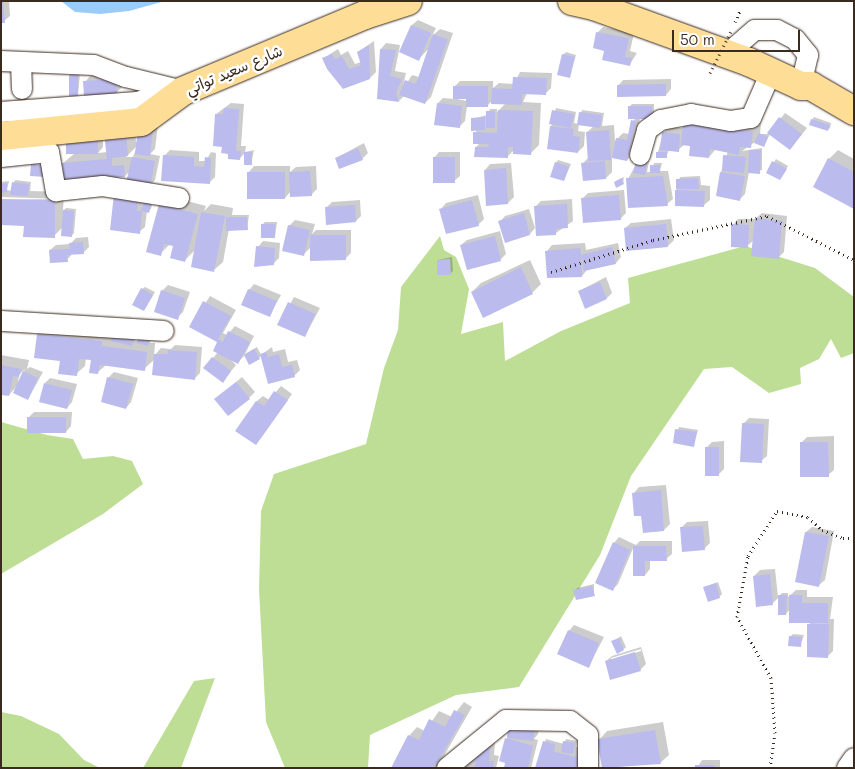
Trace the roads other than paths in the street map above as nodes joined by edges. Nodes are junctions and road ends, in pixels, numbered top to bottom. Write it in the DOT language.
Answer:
graph roads {
  1 [pos="408,1"];
  2 [pos="572,1"];
  3 [pos="722,53"];
  4 [pos="11,61"];
  5 [pos="771,72"];
  6 [pos="801,86"];
  7 [pos="22,89"];
  8 [pos="183,90"];
  9 [pos="854,111"];
  10 [pos="1,112"];
  11 [pos="1,136"];
  12 [pos="640,155"];
  13 [pos="1,157"];
  14 [pos="179,198"];
  15 [pos="1,320"];
  16 [pos="164,331"];
  17 [pos="854,758"];
  18 [pos="447,768"];
  19 [pos="588,768"];
  20 [pos="847,768"];
  1 -- 8 [label="main road, شارع سعيد تواتي"];
  2 -- 3 [label="main road"];
  3 -- 5 [label="main road"];
  3 -- 6 [label="street"];
  4 -- 7 [label="street"];
  4 -- 8 [label="street"];
  5 -- 6 [label="main road"];
  5 -- 12 [label="street"];
  6 -- 9 [label="main road"];
  8 -- 10 [label="street"];
  8 -- 11 [label="main road, شارع سعيد تواتي"];
  13 -- 14 [label="street"];
  15 -- 16 [label="street"];
  17 -- 20 [label="street"];
  18 -- 19 [label="street"];
}
